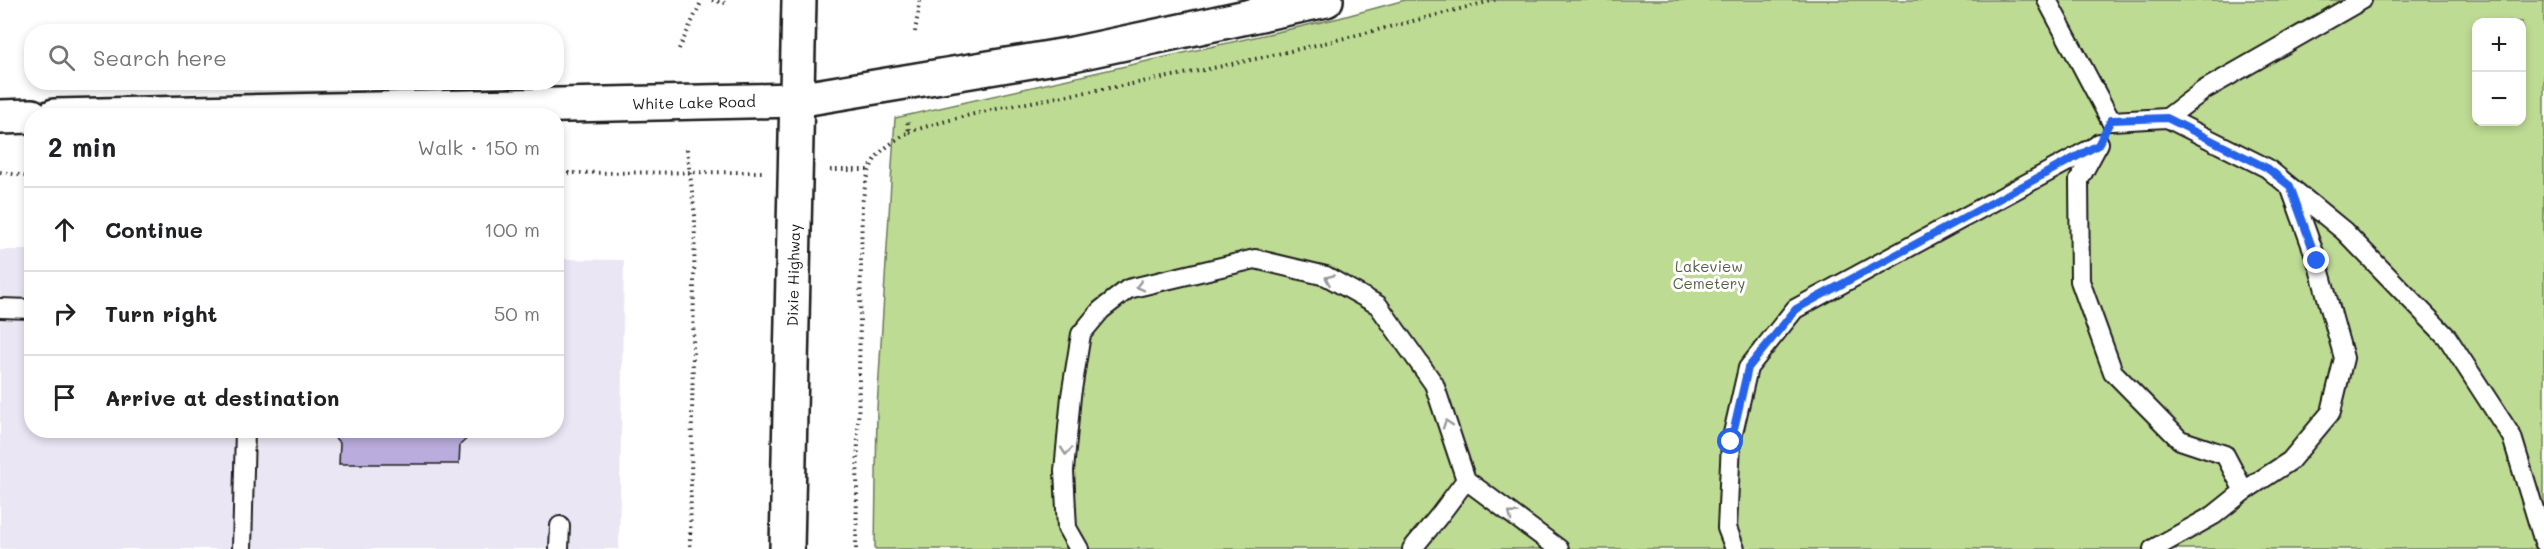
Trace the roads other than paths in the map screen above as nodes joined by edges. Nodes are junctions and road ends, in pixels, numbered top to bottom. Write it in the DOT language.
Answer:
graph roads {
  1 [pos="799,0"];
  2 [pos="1326,0"];
  3 [pos="2047,0"];
  4 [pos="2361,0"];
  5 [pos="797,100"];
  6 [pos="426,108"];
  7 [pos="24,116"];
  8 [pos="0,117"];
  9 [pos="2167,118"];
  10 [pos="2111,120"];
  11 [pos="2098,145"];
  12 [pos="2290,186"];
  13 [pos="0,309"];
  14 [pos="24,309"];
  15 [pos="245,438"];
  16 [pos="1466,480"];
  17 [pos="2244,491"];
  18 [pos="560,526"];
  19 [pos="2544,542"];
  20 [pos="242,549"];
  21 [pos="559,549"];
  22 [pos="787,549"];
  23 [pos="1079,549"];
  24 [pos="1412,549"];
  25 [pos="1559,549"];
  26 [pos="1735,549"];
  27 [pos="2153,549"];
  1 -- 5 [label="street, Dixie Highway"];
  2 -- 5 [label="street, White Lake Road"];
  3 -- 10 [label="lane"];
  4 -- 9 [label="lane"];
  5 -- 6 [label="street, White Lake Road"];
  5 -- 22 [label="street, Dixie Highway"];
  7 -- 8 [label="street"];
  9 -- 10 [label="lane"];
  9 -- 12 [label="lane"];
  10 -- 11 [label="lane"];
  11 -- 17 [label="lane"];
  11 -- 26 [label="lane"];
  12 -- 17 [label="lane"];
  12 -- 19 [label="lane"];
  13 -- 14 [label="lane"];
  15 -- 20 [label="lane"];
  16 -- 23 [label="lane, one-way"];
  16 -- 24 [label="lane"];
  25 -- 16 [label="lane, one-way"];
  17 -- 27 [label="lane"];
  18 -- 21 [label="lane"];
}
